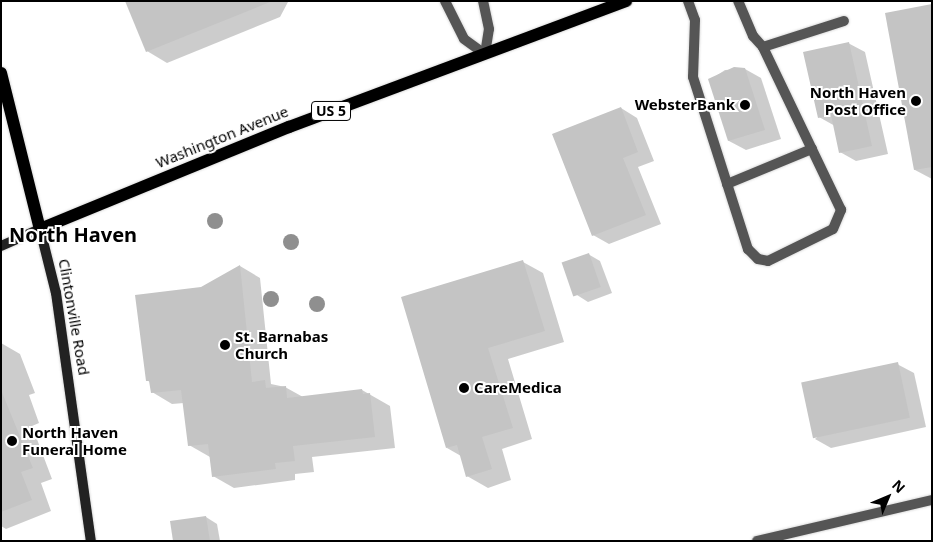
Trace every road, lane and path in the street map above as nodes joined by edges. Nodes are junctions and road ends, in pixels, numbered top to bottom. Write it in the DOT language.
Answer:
graph roads {
  1 [pos="445,1"];
  2 [pos="484,1"];
  3 [pos="626,1"];
  4 [pos="688,1"];
  5 [pos="738,1"];
  6 [pos="844,21"];
  7 [pos="763,47"];
  8 [pos="485,54"];
  9 [pos="1,72"];
  10 [pos="812,148"];
  11 [pos="727,184"];
  12 [pos="40,229"];
  13 [pos="1,246"];
  14 [pos="932,500"];
  15 [pos="91,541"];
  16 [pos="757,541"];
  1 -- 8 [label="street"];
  2 -- 8 [label="street"];
  3 -- 8 [label="main road, Washington Avenue / US 5"];
  4 -- 11 [label="street"];
  5 -- 7 [label="street"];
  6 -- 7 [label="street"];
  7 -- 10 [label="street"];
  8 -- 12 [label="main road, Washington Avenue / US 5"];
  9 -- 12 [label="main road, Clintonville Road"];
  10 -- 11 [label="street"];
  10 -- 11 [label="street"];
  12 -- 13 [label="main road, Washington Avenue"];
  12 -- 15 [label="main road, Clintonville Road"];
  14 -- 16 [label="street"];
}
